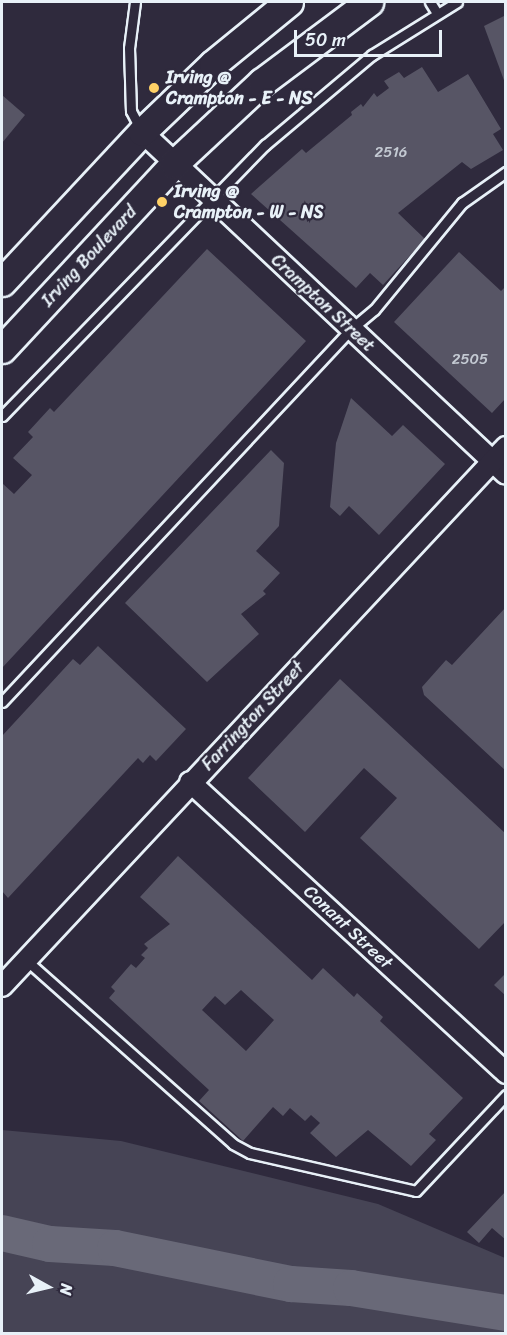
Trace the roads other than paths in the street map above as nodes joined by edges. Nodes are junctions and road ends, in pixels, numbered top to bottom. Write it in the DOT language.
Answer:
graph roads {
  1 [pos="135,2"];
  2 [pos="289,2"];
  3 [pos="369,2"];
  4 [pos="430,2"];
  5 [pos="457,2"];
  6 [pos="437,13"];
  7 [pos="142,132"];
  8 [pos="174,164"];
  9 [pos="506,172"];
  10 [pos="211,198"];
  11 [pos="2,282"];
  12 [pos="351,329"];
  13 [pos="2,349"];
  14 [pos="2,416"];
  15 [pos="506,447"];
  16 [pos="499,468"];
  17 [pos="2,702"];
  18 [pos="190,782"];
  19 [pos="26,960"];
  20 [pos="2,986"];
  21 [pos="506,1072"];
  22 [pos="506,1095"];
  1 -- 7 [label="lane"];
  2 -- 7 [label="main road"];
  3 -- 8 [label="main road, Irving Boulevard"];
  4 -- 6 [label="lane"];
  5 -- 6 [label="lane"];
  6 -- 10 [label="lane"];
  7 -- 8 [label="street, Crampton Street"];
  7 -- 11 [label="main road"];
  8 -- 10 [label="street, Crampton Street"];
  8 -- 13 [label="main road, Irving Boulevard"];
  9 -- 12 [label="lane"];
  10 -- 12 [label="street, Crampton Street"];
  10 -- 14 [label="lane"];
  12 -- 16 [label="street, Crampton Street"];
  12 -- 17 [label="lane"];
  15 -- 16 [label="street, Farrington Street"];
  16 -- 18 [label="street, Farrington Street"];
  18 -- 19 [label="street, Farrington Street"];
  18 -- 21 [label="street, Conant Street"];
  19 -- 20 [label="street, Farrington Street"];
  19 -- 22 [label="lane"];
}
